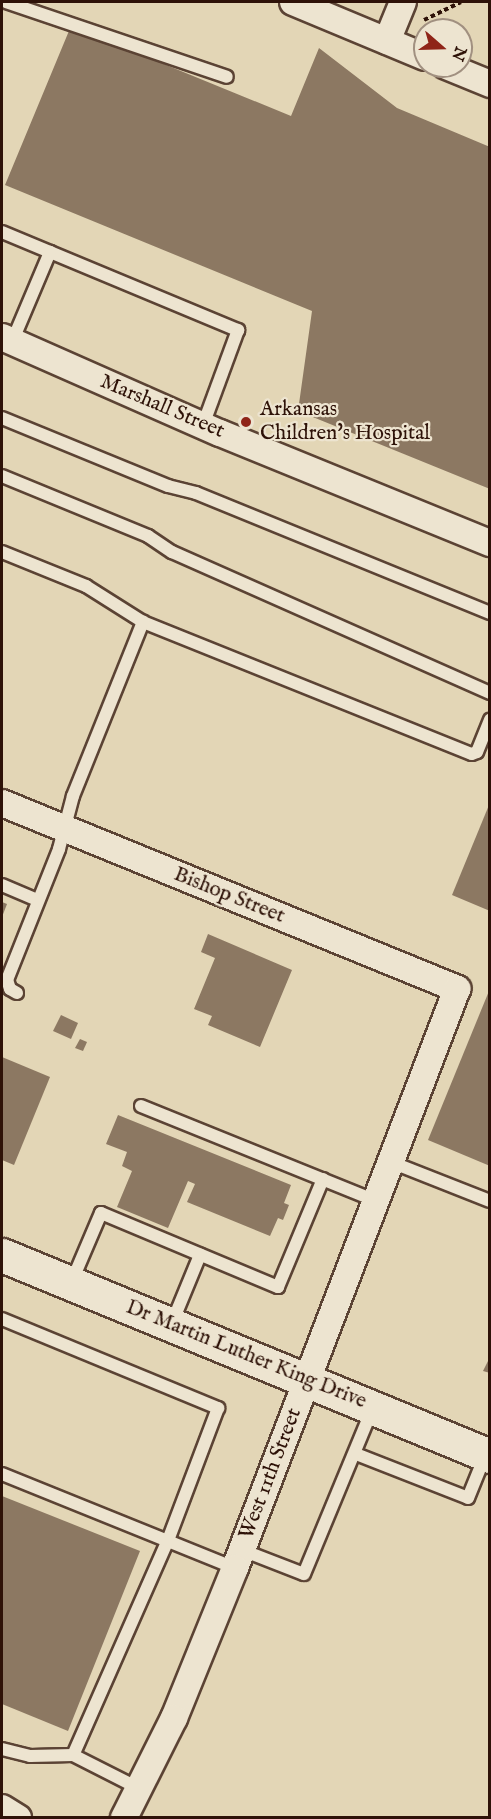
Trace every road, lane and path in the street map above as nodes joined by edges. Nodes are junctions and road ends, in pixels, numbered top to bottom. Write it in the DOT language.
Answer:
graph roads {
  1 [pos="6,2"];
  2 [pos="293,2"];
  3 [pos="403,2"];
  4 [pos="461,2"];
  5 [pos="428,18"];
  6 [pos="387,41"];
  7 [pos="413,52"];
  8 [pos="473,77"];
  9 [pos="227,78"];
  10 [pos="489,84"];
  11 [pos="2,232"];
  12 [pos="50,252"];
  13 [pos="7,340"];
  14 [pos="2,418"];
  15 [pos="203,425"];
  16 [pos="2,477"];
  17 [pos="489,543"];
  18 [pos="2,552"];
  19 [pos="489,614"];
  20 [pos="143,622"];
  21 [pos="489,693"];
  22 [pos="489,720"];
  23 [pos="2,803"];
  24 [pos="66,829"];
  25 [pos="2,885"];
  26 [pos="38,900"];
  27 [pos="457,989"];
  28 [pos="17,993"];
  29 [pos="141,1106"];
  30 [pos="391,1162"];
  31 [pos="322,1179"];
  32 [pos="376,1201"];
  33 [pos="489,1201"];
  34 [pos="200,1255"];
  35 [pos="2,1256"];
  36 [pos="71,1284"];
  37 [pos="2,1319"];
  38 [pos="171,1324"];
  39 [pos="308,1380"];
  40 [pos="373,1408"];
  41 [pos="356,1454"];
  42 [pos="488,1455"];
  43 [pos="2,1474"];
  44 [pos="168,1540"];
  45 [pos="238,1559"];
  46 [pos="2,1749"];
  47 [pos="73,1755"];
  48 [pos="141,1789"];
  49 [pos="2,1808"];
  50 [pos="18,1818"];
  51 [pos="124,1818"];
  1 -- 9 [label="lane"];
  2 -- 6 [label="street"];
  3 -- 6 [label="street"];
  4 -- 5 [label="path"];
  6 -- 7 [label="street"];
  8 -- 10 [label="street"];
  11 -- 12 [label="lane"];
  12 -- 13 [label="lane"];
  12 -- 15 [label="lane"];
  13 -- 15 [label="street, Marshall Street"];
  14 -- 19 [label="lane"];
  15 -- 17 [label="street, Marshall Street"];
  16 -- 21 [label="lane"];
  18 -- 20 [label="lane"];
  20 -- 22 [label="lane"];
  20 -- 24 [label="lane"];
  23 -- 24 [label="street, Bishop Street"];
  24 -- 26 [label="lane"];
  24 -- 27 [label="street, Bishop Street"];
  25 -- 26 [label="lane"];
  26 -- 28 [label="lane"];
  27 -- 30 [label="street, West 11th Street"];
  29 -- 31 [label="lane"];
  30 -- 32 [label="street, West 11th Street"];
  30 -- 33 [label="lane"];
  31 -- 32 [label="lane"];
  31 -- 34 [label="lane"];
  32 -- 39 [label="street, West 11th Street"];
  34 -- 36 [label="lane"];
  34 -- 38 [label="lane"];
  35 -- 36 [label="main road, Dr Martin Luther King Drive"];
  36 -- 38 [label="main road, Dr Martin Luther King Drive"];
  37 -- 44 [label="lane"];
  38 -- 39 [label="main road, Dr Martin Luther King Drive"];
  39 -- 40 [label="main road, Dr Martin Luther King Drive"];
  39 -- 45 [label="street, West 11th Street"];
  40 -- 41 [label="lane"];
  40 -- 42 [label="main road, Dr Martin Luther King Drive"];
  41 -- 42 [label="lane"];
  41 -- 45 [label="lane"];
  43 -- 44 [label="lane"];
  44 -- 45 [label="lane"];
  44 -- 47 [label="lane"];
  45 -- 48 [label="street, West 11th Street"];
  46 -- 47 [label="lane"];
  47 -- 48 [label="lane"];
  48 -- 51 [label="street, West 11th Street"];
  49 -- 50 [label="street"];
}
